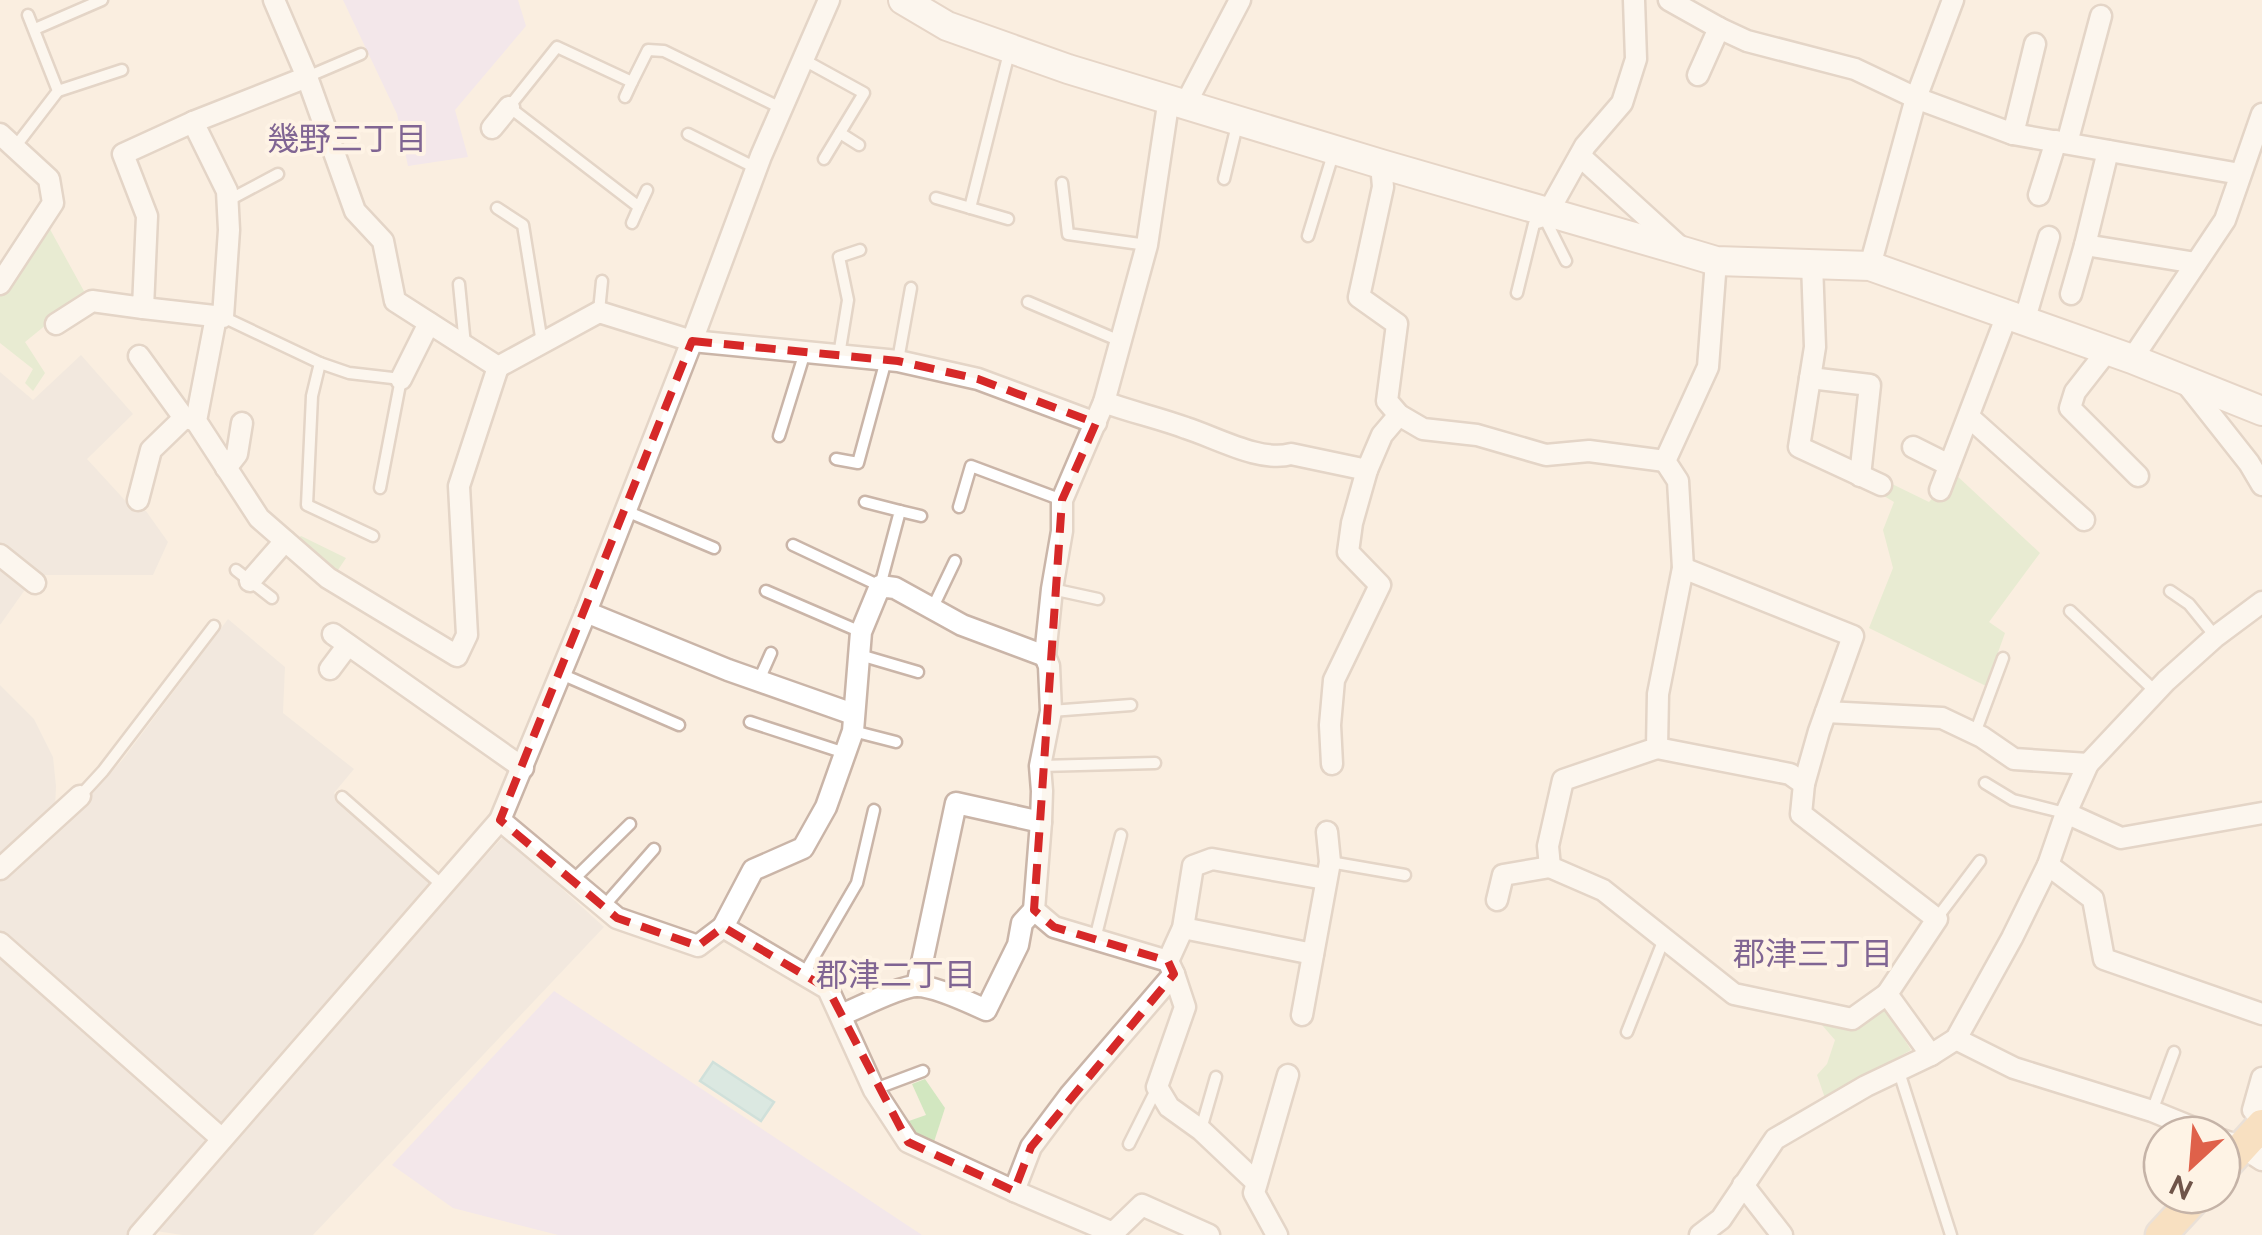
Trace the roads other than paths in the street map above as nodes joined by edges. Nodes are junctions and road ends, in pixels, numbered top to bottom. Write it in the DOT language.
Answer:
graph roads {
  1 [pos="102,0"];
  2 [pos="274,0"];
  3 [pos="829,0"];
  4 [pos="903,0"];
  5 [pos="1240,0"];
  6 [pos="1634,0"];
  7 [pos="1669,0"];
  8 [pos="1945,9"];
  9 [pos="28,14"];
  10 [pos="2101,16"];
  11 [pos="1719,28"];
  12 [pos="35,29"];
  13 [pos="548,38"];
  14 [pos="2035,44"];
  15 [pos="557,47"];
  16 [pos="1010,48"];
  17 [pos="361,54"];
  18 [pos="803,60"];
  19 [pos="122,70"];
  20 [pos="1698,75"];
  21 [pos="307,77"];
  22 [pos="632,82"];
  23 [pos="58,91"];
  24 [pos="864,94"];
  25 [pos="625,96"];
  26 [pos="1916,98"];
  27 [pos="876,100"];
  28 [pos="1177,101"];
  29 [pos="509,106"];
  30 [pos="782,108"];
  31 [pos="2262,114"];
  32 [pos="1238,120"];
  33 [pos="194,122"];
  34 [pos="492,128"];
  35 [pos="840,133"];
  36 [pos="688,134"];
  37 [pos="2013,134"];
  38 [pos="7,141"];
  39 [pos="2062,142"];
  40 [pos="858,145"];
  41 [pos="1334,150"];
  42 [pos="2108,152"];
  43 [pos="1580,156"];
  44 [pos="824,159"];
  45 [pos="1380,164"];
  46 [pos="756,168"];
  47 [pos="278,174"];
  48 [pos="2240,174"];
  49 [pos="1224,179"];
  50 [pos="1062,183"];
  51 [pos="647,190"];
  52 [pos="2039,195"];
  53 [pos="936,198"];
  54 [pos="228,201"];
  55 [pos="639,207"];
  56 [pos="496,208"];
  57 [pos="970,208"];
  58 [pos="1545,217"];
  59 [pos="1008,220"];
  60 [pos="632,222"];
  61 [pos="1308,236"];
  62 [pos="2048,236"];
  63 [pos="1147,244"];
  64 [pos="2085,245"];
  65 [pos="860,250"];
  66 [pos="1686,252"];
  67 [pos="1716,260"];
  68 [pos="1566,261"];
  69 [pos="2196,263"];
  70 [pos="1812,264"];
  71 [pos="1870,266"];
  72 [pos="602,281"];
  73 [pos="0,284"];
  74 [pos="459,284"];
  75 [pos="911,288"];
  76 [pos="1517,292"];
  77 [pos="2071,294"];
  78 [pos="1028,302"];
  79 [pos="143,308"];
  80 [pos="599,312"];
  81 [pos="219,317"];
  82 [pos="2016,318"];
  83 [pos="430,323"];
  84 [pos="56,324"];
  85 [pos="1120,340"];
  86 [pos="692,341"];
  87 [pos="542,344"];
  88 [pos="465,346"];
  89 [pos="806,352"];
  90 [pos="839,354"];
  91 [pos="2119,355"];
  92 [pos="139,356"];
  93 [pos="892,360"];
  94 [pos="320,363"];
  95 [pos="498,367"];
  96 [pos="1810,378"];
  97 [pos="400,379"];
  98 [pos="2185,382"];
  99 [pos="1104,402"];
  100 [pos="2262,411"];
  101 [pos="1399,415"];
  102 [pos="1969,417"];
  103 [pos="190,419"];
  104 [pos="1096,423"];
  105 [pos="242,424"];
  106 [pos="778,436"];
  107 [pos="1913,447"];
  108 [pos="975,453"];
  109 [pos="836,458"];
  110 [pos="1665,460"];
  111 [pos="1950,465"];
  112 [pos="971,466"];
  113 [pos="226,468"];
  114 [pos="1368,470"];
  115 [pos="1860,476"];
  116 [pos="2138,476"];
  117 [pos="2262,485"];
  118 [pos="1880,486"];
  119 [pos="380,488"];
  120 [pos="1940,490"];
  121 [pos="138,500"];
  122 [pos="1062,500"];
  123 [pos="865,502"];
  124 [pos="959,507"];
  125 [pos="626,511"];
  126 [pos="900,511"];
  127 [pos="921,516"];
  128 [pos="2084,520"];
  129 [pos="374,536"];
  130 [pos="286,541"];
  131 [pos="793,545"];
  132 [pos="714,548"];
  133 [pos="0,555"];
  134 [pos="955,561"];
  135 [pos="1684,568"];
  136 [pos="243,575"];
  137 [pos="35,583"];
  138 [pos="880,586"];
  139 [pos="1052,588"];
  140 [pos="766,591"];
  141 [pos="2170,591"];
  142 [pos="272,598"];
  143 [pos="1098,599"];
  144 [pos="2262,602"];
  145 [pos="934,607"];
  146 [pos="586,612"];
  147 [pos="2070,612"];
  148 [pos="214,626"];
  149 [pos="861,632"];
  150 [pos="2215,637"];
  151 [pos="771,652"];
  152 [pos="860,655"];
  153 [pos="1045,656"];
  154 [pos="2003,658"];
  155 [pos="330,669"];
  156 [pos="918,672"];
  157 [pos="561,674"];
  158 [pos="758,681"];
  159 [pos="2156,692"];
  160 [pos="1131,705"];
  161 [pos="1052,710"];
  162 [pos="1826,712"];
  163 [pos="750,722"];
  164 [pos="853,723"];
  165 [pos="679,725"];
  166 [pos="1974,734"];
  167 [pos="896,742"];
  168 [pos="1657,748"];
  169 [pos="845,754"];
  170 [pos="1155,762"];
  171 [pos="1332,764"];
  172 [pos="2088,764"];
  173 [pos="1040,766"];
  174 [pos="522,768"];
  175 [pos="1985,783"];
  176 [pos="1804,784"];
  177 [pos="80,796"];
  178 [pos="342,797"];
  179 [pos="874,810"];
  180 [pos="2066,813"];
  181 [pos="2262,813"];
  182 [pos="500,820"];
  183 [pos="1041,822"];
  184 [pos="630,824"];
  185 [pos="1328,832"];
  186 [pos="1121,835"];
  187 [pos="654,849"];
  188 [pos="1980,861"];
  189 [pos="2048,864"];
  190 [pos="1550,867"];
  191 [pos="0,869"];
  192 [pos="1327,871"];
  193 [pos="1405,875"];
  194 [pos="572,880"];
  195 [pos="443,886"];
  196 [pos="1497,900"];
  197 [pos="604,907"];
  198 [pos="1034,910"];
  199 [pos="1937,919"];
  200 [pos="723,927"];
  201 [pos="1184,928"];
  202 [pos="1095,938"];
  203 [pos="1664,939"];
  204 [pos="0,943"];
  205 [pos="1313,954"];
  206 [pos="1171,968"];
  207 [pos="804,975"];
  208 [pos="917,986"];
  209 [pos="1886,994"];
  210 [pos="2262,1014"];
  211 [pos="841,1015"];
  212 [pos="1302,1015"];
  213 [pos="1627,1032"];
  214 [pos="1956,1039"];
  215 [pos="2174,1052"];
  216 [pos="1931,1055"];
  217 [pos="923,1070"];
  218 [pos="1899,1072"];
  219 [pos="1288,1076"];
  220 [pos="1216,1077"];
  221 [pos="2262,1078"];
  222 [pos="1157,1087"];
  223 [pos="874,1090"];
  224 [pos="2152,1111"];
  225 [pos="2162,1115"];
  226 [pos="1201,1130"];
  227 [pos="222,1139"];
  228 [pos="2245,1143"];
  229 [pos="1129,1144"];
  230 [pos="1256,1182"];
  231 [pos="1744,1185"];
  232 [pos="1014,1191"];
  233 [pos="2180,1215"];
  234 [pos="1112,1234"];
  235 [pos="139,1235"];
  236 [pos="1209,1235"];
  237 [pos="1277,1235"];
  238 [pos="1700,1235"];
  239 [pos="1782,1235"];
  240 [pos="1951,1235"];
  241 [pos="2161,1235"];
  1 -- 12 [label="lane"];
  2 -- 21 [label="street"];
  3 -- 18 [label="street"];
  4 -- 16 [label="street"];
  5 -- 28 [label="street"];
  6 -- 43 [label="street"];
  7 -- 11 [label="street"];
  8 -- 26 [label="street"];
  9 -- 12 [label="lane"];
  10 -- 39 [label="street"];
  11 -- 20 [label="street"];
  11 -- 26 [label="street"];
  12 -- 23 [label="lane"];
  13 -- 15 [label="lane"];
  14 -- 37 [label="street"];
  15 -- 22 [label="lane"];
  15 -- 29 [label="lane"];
  16 -- 28 [label="street"];
  16 -- 57 [label="lane"];
  17 -- 21 [label="lane"];
  18 -- 24 [label="lane"];
  18 -- 30 [label="street"];
  19 -- 23 [label="lane"];
  21 -- 33 [label="street"];
  21 -- 83 [label="street"];
  22 -- 25 [label="lane"];
  22 -- 30 [label="lane"];
  23 -- 38 [label="lane"];
  24 -- 27 [label="lane"];
  24 -- 35 [label="lane"];
  26 -- 37 [label="street"];
  26 -- 71 [label="street"];
  28 -- 32 [label="street"];
  28 -- 63 [label="street"];
  29 -- 34 [label="street"];
  29 -- 55 [label="lane"];
  30 -- 46 [label="street"];
  31 -- 48 [label="street"];
  32 -- 41 [label="street"];
  32 -- 49 [label="lane"];
  33 -- 54 [label="street"];
  33 -- 79 [label="street"];
  35 -- 40 [label="lane"];
  35 -- 44 [label="lane"];
  36 -- 46 [label="lane"];
  37 -- 39 [label="street"];
  38 -- 73 [label="street"];
  39 -- 42 [label="street"];
  39 -- 52 [label="street"];
  41 -- 45 [label="street"];
  41 -- 61 [label="lane"];
  42 -- 48 [label="street"];
  42 -- 64 [label="street"];
  43 -- 58 [label="street"];
  43 -- 66 [label="street"];
  45 -- 58 [label="street"];
  45 -- 101 [label="street"];
  46 -- 86 [label="street"];
  47 -- 54 [label="lane"];
  48 -- 69 [label="street"];
  50 -- 63 [label="lane"];
  51 -- 55 [label="lane"];
  53 -- 57 [label="lane"];
  54 -- 81 [label="street"];
  55 -- 60 [label="lane"];
  56 -- 87 [label="lane"];
  57 -- 59 [label="lane"];
  58 -- 66 [label="street"];
  58 -- 68 [label="lane"];
  58 -- 76 [label="lane"];
  62 -- 82 [label="street"];
  63 -- 85 [label="street"];
  64 -- 69 [label="street"];
  64 -- 77 [label="street"];
  65 -- 90 [label="lane"];
  66 -- 67 [label="street"];
  67 -- 70 [label="street"];
  67 -- 110 [label="street"];
  69 -- 91 [label="street"];
  70 -- 71 [label="street"];
  70 -- 96 [label="street"];
  71 -- 82 [label="street"];
  72 -- 80 [label="lane"];
  74 -- 88 [label="lane"];
  75 -- 93 [label="lane"];
  78 -- 85 [label="lane"];
  79 -- 81 [label="street"];
  79 -- 84 [label="street"];
  80 -- 86 [label="street"];
  80 -- 87 [label="street"];
  81 -- 94 [label="lane"];
  81 -- 103 [label="street"];
  82 -- 91 [label="street"];
  82 -- 102 [label="street"];
  83 -- 88 [label="street"];
  83 -- 97 [label="street"];
  85 -- 99 [label="street"];
  86 -- 89 [label="street"];
  86 -- 125 [label="street"];
  87 -- 95 [label="street"];
  88 -- 95 [label="street"];
  89 -- 90 [label="street"];
  89 -- 106 [label="lane"];
  90 -- 93 [label="street"];
  91 -- 98 [label="street"];
  91 -- 116 [label="street"];
  92 -- 103 [label="street"];
  93 -- 104 [label="street"];
  93 -- 109 [label="lane"];
  94 -- 97 [label="lane"];
  94 -- 129 [label="lane"];
  95 -- 130 [label="street"];
  96 -- 115 [label="street"];
  96 -- 115 [label="street"];
  97 -- 119 [label="lane"];
  98 -- 100 [label="street"];
  98 -- 117 [label="street"];
  99 -- 104 [label="street"];
  99 -- 114 [label="street"];
  101 -- 110 [label="street"];
  101 -- 114 [label="street"];
  102 -- 111 [label="street"];
  102 -- 128 [label="street"];
  103 -- 113 [label="street"];
  103 -- 121 [label="street"];
  104 -- 122 [label="street"];
  105 -- 113 [label="street"];
  107 -- 111 [label="street"];
  108 -- 112 [label="lane"];
  110 -- 135 [label="street"];
  111 -- 120 [label="street"];
  112 -- 122 [label="lane"];
  112 -- 124 [label="lane"];
  113 -- 130 [label="street"];
  114 -- 171 [label="street"];
  115 -- 118 [label="street"];
  122 -- 139 [label="street"];
  123 -- 126 [label="lane"];
  125 -- 132 [label="lane"];
  125 -- 146 [label="street"];
  126 -- 127 [label="lane"];
  126 -- 138 [label="lane"];
  130 -- 136 [label="street"];
  131 -- 138 [label="lane"];
  133 -- 137 [label="street"];
  134 -- 145 [label="lane"];
  135 -- 162 [label="street"];
  135 -- 168 [label="street"];
  136 -- 142 [label="lane"];
  138 -- 145 [label="street"];
  138 -- 149 [label="street"];
  139 -- 143 [label="lane"];
  139 -- 153 [label="street"];
  140 -- 149 [label="lane"];
  141 -- 150 [label="lane"];
  144 -- 150 [label="street"];
  145 -- 153 [label="street"];
  146 -- 157 [label="street"];
  146 -- 158 [label="street"];
  147 -- 159 [label="lane"];
  148 -- 177 [label="lane"];
  149 -- 152 [label="street"];
  150 -- 159 [label="street"];
  151 -- 158 [label="lane"];
  152 -- 156 [label="lane"];
  152 -- 164 [label="street"];
  153 -- 161 [label="street"];
  154 -- 166 [label="lane"];
  155 -- 174 [label="street"];
  157 -- 165 [label="lane"];
  157 -- 174 [label="street"];
  158 -- 164 [label="street"];
  159 -- 172 [label="street"];
  160 -- 161 [label="lane"];
  161 -- 173 [label="street"];
  162 -- 166 [label="street"];
  162 -- 176 [label="street"];
  163 -- 169 [label="lane"];
  164 -- 167 [label="lane"];
  164 -- 169 [label="street"];
  166 -- 172 [label="street"];
  168 -- 176 [label="street"];
  168 -- 190 [label="street"];
  169 -- 200 [label="street"];
  170 -- 173 [label="lane"];
  172 -- 180 [label="street"];
  173 -- 183 [label="street"];
  174 -- 182 [label="street"];
  175 -- 180 [label="lane"];
  176 -- 199 [label="street"];
  177 -- 191 [label="street"];
  178 -- 195 [label="lane"];
  179 -- 207 [label="lane"];
  180 -- 181 [label="street"];
  180 -- 189 [label="street"];
  182 -- 194 [label="street"];
  182 -- 195 [label="street"];
  183 -- 198 [label="street"];
  183 -- 208 [label="street"];
  184 -- 194 [label="lane"];
  185 -- 192 [label="street"];
  186 -- 202 [label="lane"];
  187 -- 197 [label="lane"];
  188 -- 199 [label="lane"];
  189 -- 210 [label="street"];
  189 -- 214 [label="street"];
  190 -- 196 [label="street"];
  190 -- 203 [label="street"];
  192 -- 193 [label="lane"];
  192 -- 201 [label="street"];
  192 -- 205 [label="street"];
  194 -- 197 [label="street"];
  195 -- 227 [label="street"];
  197 -- 200 [label="street"];
  198 -- 202 [label="street"];
  198 -- 208 [label="street"];
  199 -- 209 [label="street"];
  200 -- 207 [label="street"];
  201 -- 205 [label="street"];
  201 -- 206 [label="street"];
  202 -- 206 [label="street"];
  203 -- 209 [label="street"];
  203 -- 213 [label="lane"];
  204 -- 227 [label="street"];
  205 -- 212 [label="street"];
  206 -- 222 [label="street"];
  206 -- 232 [label="street"];
  207 -- 211 [label="street"];
  208 -- 211 [label="street"];
  209 -- 216 [label="street"];
  211 -- 223 [label="street"];
  214 -- 216 [label="street"];
  214 -- 224 [label="street"];
  215 -- 224 [label="lane"];
  216 -- 218 [label="street"];
  217 -- 223 [label="lane"];
  218 -- 231 [label="street"];
  218 -- 240 [label="lane"];
  219 -- 230 [label="street"];
  220 -- 226 [label="lane"];
  221 -- 228 [label="street"];
  222 -- 226 [label="street"];
  222 -- 229 [label="lane"];
  223 -- 232 [label="street"];
  224 -- 225 [label="street"];
  226 -- 230 [label="street"];
  227 -- 235 [label="street"];
  230 -- 237 [label="street"];
  231 -- 238 [label="street"];
  231 -- 239 [label="street"];
  232 -- 234 [label="street"];
  233 -- 241 [label="main road"];
  234 -- 236 [label="street"];
}
